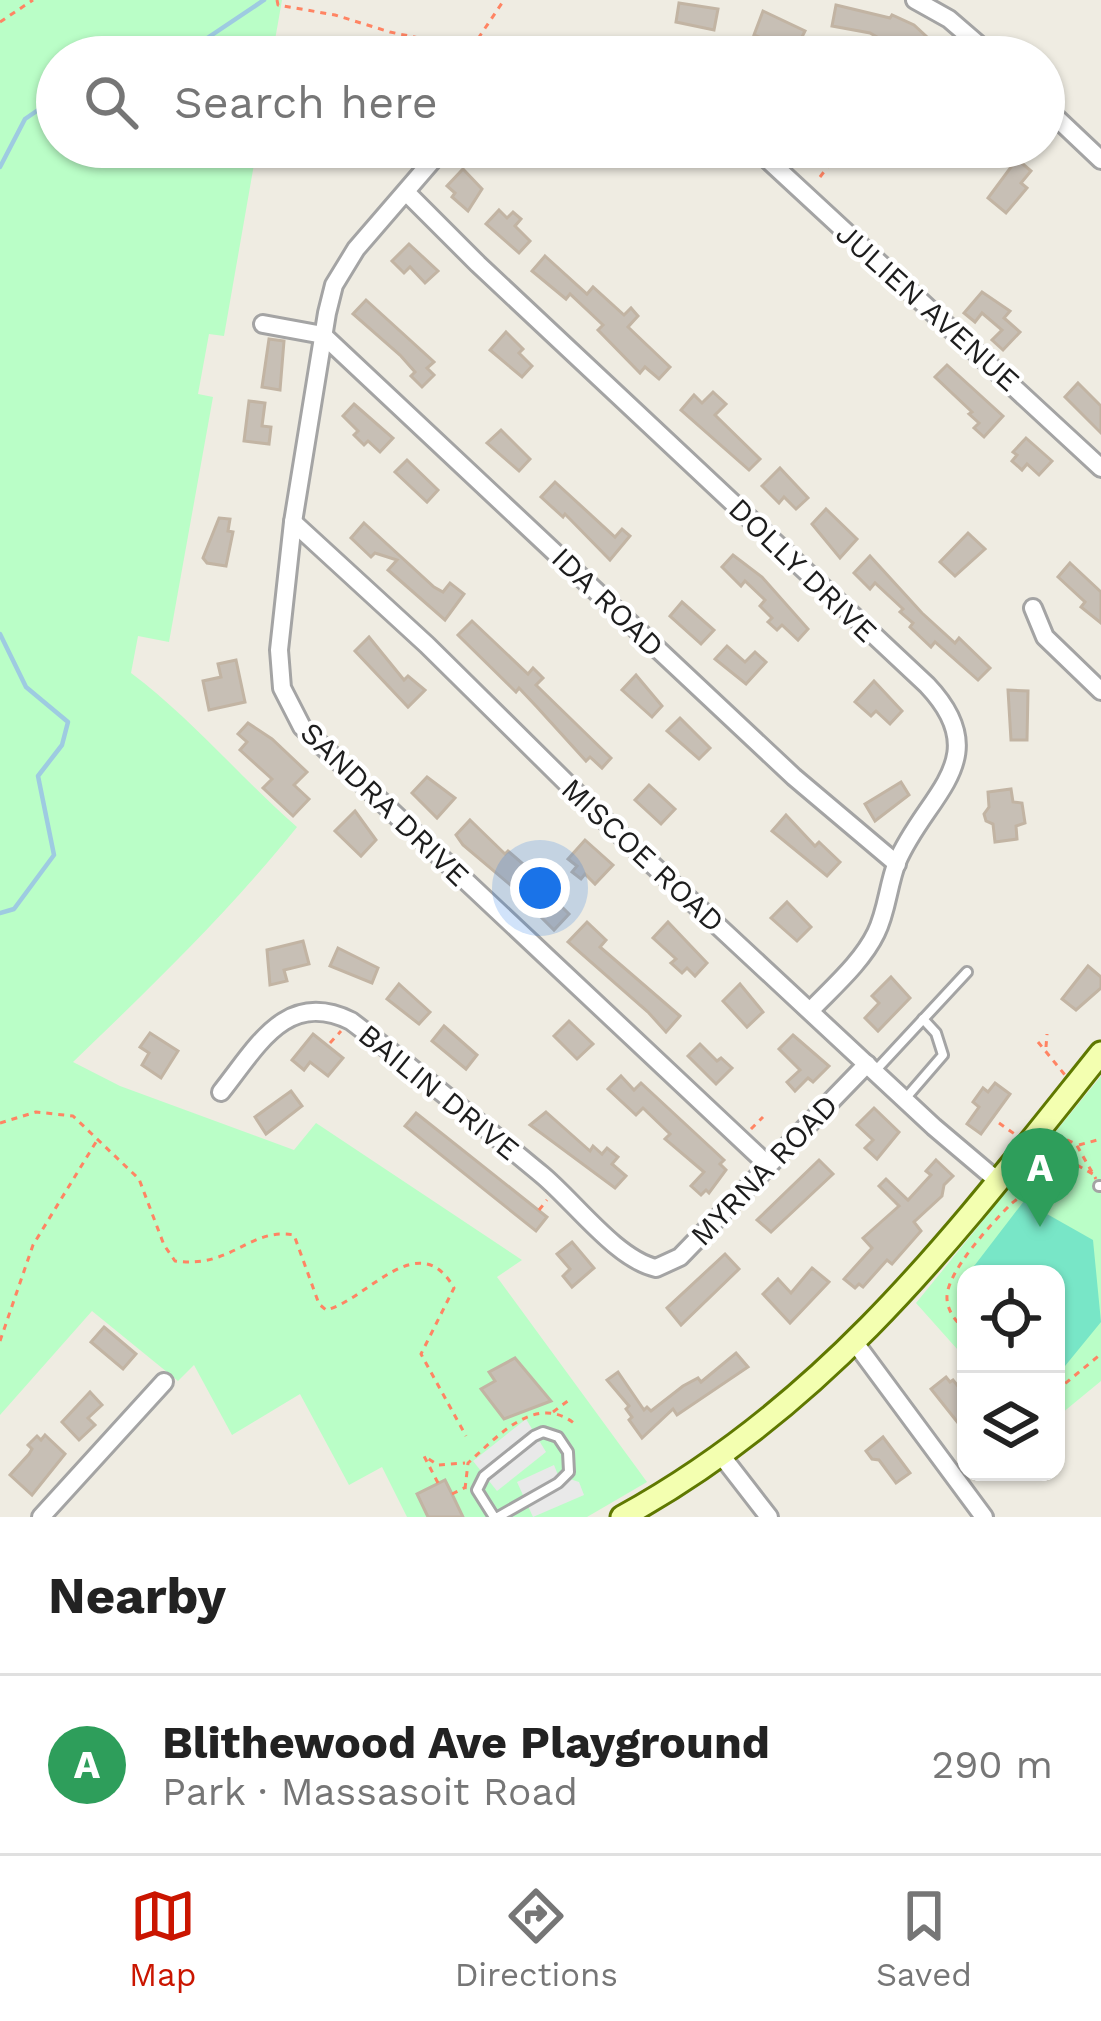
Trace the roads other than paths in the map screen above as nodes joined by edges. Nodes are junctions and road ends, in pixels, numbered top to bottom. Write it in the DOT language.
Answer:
graph roads {
  1 [pos="916,0"];
  2 [pos="969,36"];
  3 [pos="1065,126"];
  4 [pos="1101,160"];
  5 [pos="426,168"];
  6 [pos="777,168"];
  7 [pos="406,192"];
  8 [pos="262,324"];
  9 [pos="323,335"];
  10 [pos="1101,468"];
  11 [pos="293,522"];
  12 [pos="1033,608"];
  13 [pos="1101,691"];
  14 [pos="897,864"];
  15 [pos="967,972"];
  16 [pos="811,1010"];
  17 [pos="923,1019"];
  18 [pos="1101,1054"];
  19 [pos="872,1067"];
  20 [pos="221,1092"];
  21 [pos="905,1099"];
  22 [pos="768,1165"];
  23 [pos="998,1182"];
  24 [pos="656,1268"];
  25 [pos="856,1344"];
  26 [pos="164,1382"];
  27 [pos="721,1455"];
  28 [pos="41,1517"];
  29 [pos="496,1517"];
  30 [pos="622,1517"];
  31 [pos="769,1517"];
  32 [pos="985,1517"];
  1 -- 2 [label="street"];
  3 -- 4 [label="street"];
  5 -- 7 [label="street, SANDRA DRIVE"];
  6 -- 10 [label="street, JULIEN AVENUE"];
  7 -- 9 [label="street, SANDRA DRIVE"];
  7 -- 14 [label="street, DOLLY DRIVE"];
  8 -- 9 [label="street"];
  9 -- 11 [label="street, SANDRA DRIVE"];
  9 -- 14 [label="street, IDA ROAD"];
  11 -- 16 [label="street, MISCOE ROAD"];
  11 -- 22 [label="street, SANDRA DRIVE"];
  12 -- 13 [label="street"];
  14 -- 16 [label="street, DOLLY DRIVE"];
  15 -- 17 [label="lane"];
  16 -- 19 [label="street, MISCOE ROAD"];
  17 -- 19 [label="lane"];
  17 -- 21 [label="lane"];
  18 -- 23 [label="main road"];
  19 -- 21 [label="street, MISCOE ROAD"];
  19 -- 22 [label="street, MYRNA ROAD"];
  20 -- 24 [label="street, BAILIN DRIVE"];
  21 -- 23 [label="street, MISCOE ROAD"];
  22 -- 24 [label="street, MYRNA ROAD"];
  23 -- 25 [label="main road"];
  25 -- 27 [label="main road"];
  25 -- 32 [label="street"];
  26 -- 28 [label="street"];
  27 -- 30 [label="main road"];
  27 -- 31 [label="street"];
  29 -- 29 [label="lane"];
}
